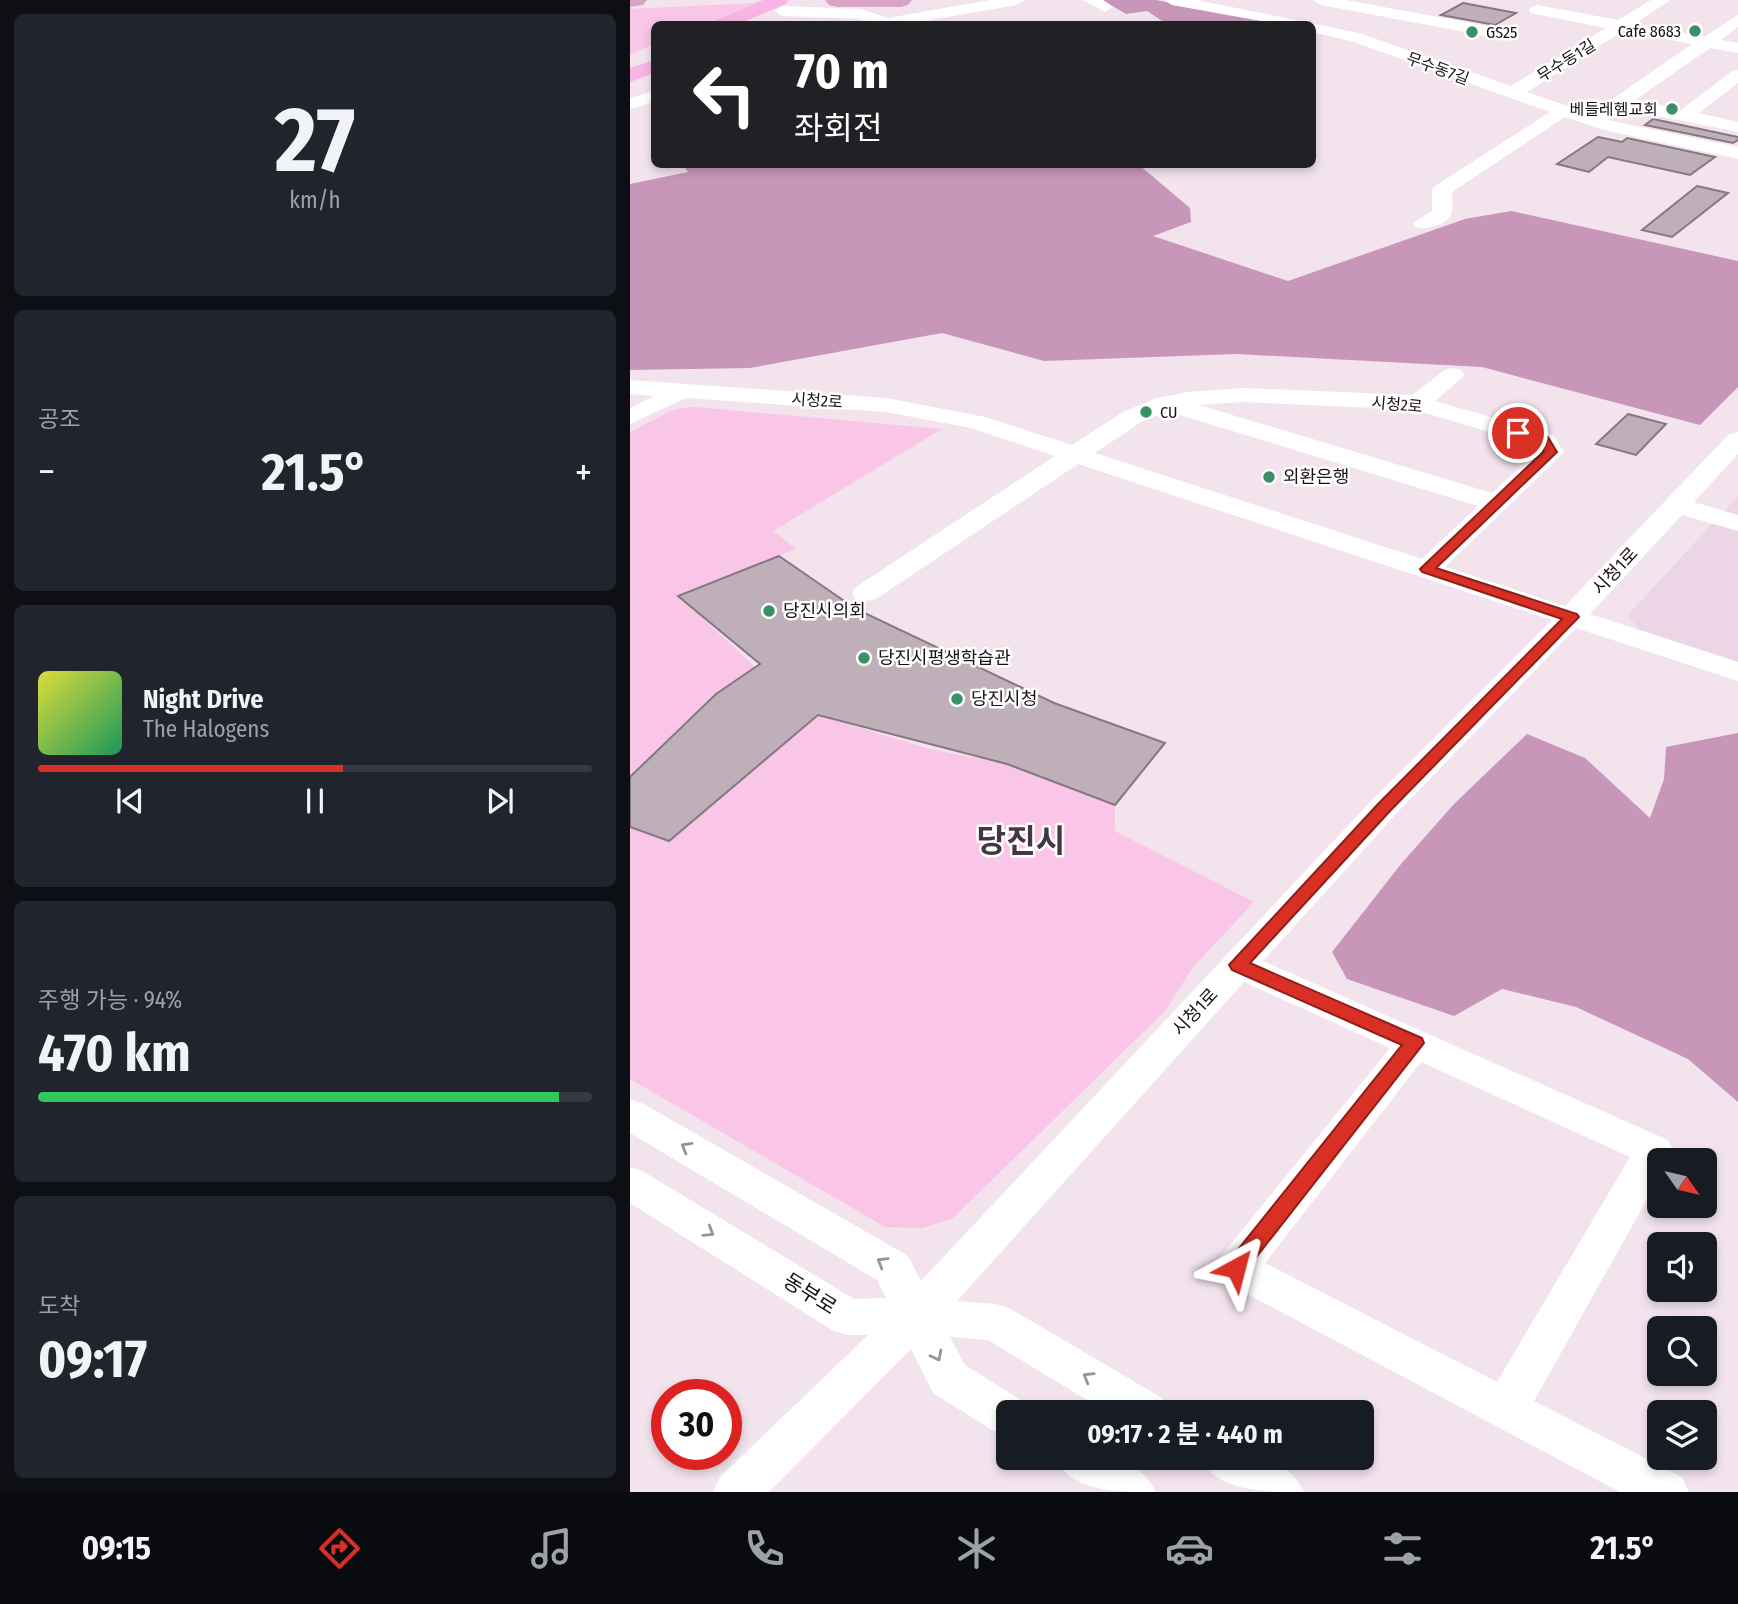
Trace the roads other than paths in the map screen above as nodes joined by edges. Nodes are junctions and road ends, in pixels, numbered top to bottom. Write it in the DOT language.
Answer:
graph roads {
  1 [pos="1017,0"];
  2 [pos="1176,0"];
  3 [pos="1321,0"];
  4 [pos="1555,0"];
  5 [pos="1662,0"];
  6 [pos="1359,3"];
  7 [pos="785,5"];
  8 [pos="1444,6"];
  9 [pos="1420,19"];
  10 [pos="1738,20"];
  11 [pos="732,21"];
  12 [pos="756,21"];
  13 [pos="876,21"];
  14 [pos="901,21"];
  15 [pos="1284,21"];
  16 [pos="1621,26"];
  17 [pos="1316,28"];
  18 [pos="1706,42"];
  19 [pos="1738,48"];
  20 [pos="651,54"];
  21 [pos="630,63"];
  22 [pos="651,67"];
  23 [pos="1437,68"];
  24 [pos="1738,75"];
  25 [pos="630,76"];
  26 [pos="1512,93"];
  27 [pos="651,97"];
  28 [pos="1621,103"];
  29 [pos="630,104"];
  30 [pos="1563,111"];
  31 [pos="1684,116"];
  32 [pos="1594,121"];
  33 [pos="1738,127"];
  34 [pos="1738,153"];
  35 [pos="1423,223"];
  36 [pos="1453,375"];
  37 [pos="630,387"];
  38 [pos="680,391"];
  39 [pos="1242,395"];
  40 [pos="1166,403"];
  41 [pos="1417,403"];
  42 [pos="1205,415"];
  43 [pos="630,417"];
  44 [pos="1738,439"];
  45 [pos="1074,454"];
  46 [pos="1496,503"];
  47 [pos="1677,505"];
  48 [pos="1738,523"];
  49 [pos="1427,569"];
  50 [pos="866,593"];
  51 [pos="1572,617"];
  52 [pos="1738,672"];
  53 [pos="1238,965"];
  54 [pos="1415,1043"];
  55 [pos="630,1114"];
  56 [pos="630,1183"];
  57 [pos="916,1315"];
  58 [pos="1126,1400"];
  59 [pos="996,1408"];
  60 [pos="1504,1409"];
  61 [pos="1096,1470"];
  62 [pos="1242,1470"];
  63 [pos="737,1492"];
  64 [pos="1132,1492"];
  65 [pos="1280,1492"];
  66 [pos="1665,1492"];
  1 -- 14 [label="street"];
  2 -- 15 [label="street"];
  3 -- 6 [label="street"];
  4 -- 16 [label="street, 무수동1길"];
  5 -- 16 [label="street, 무수동1길"];
  6 -- 9 [label="street"];
  7 -- 11 [label="main road"];
  7 -- 12 [label="main road"];
  7 -- 13 [label="street"];
  8 -- 9 [label="street"];
  9 -- 23 [label="street"];
  10 -- 18 [label="street"];
  16 -- 18 [label="street, 무수동1길"];
  16 -- 26 [label="street, 무수동1길"];
  17 -- 23 [label="street, 무수동7길"];
  18 -- 19 [label="street, 무수동1길"];
  18 -- 28 [label="street"];
  20 -- 21 [label="main road"];
  22 -- 25 [label="main road"];
  23 -- 26 [label="street, 무수동7길"];
  24 -- 31 [label="street"];
  26 -- 30 [label="street, 무수동7길"];
  27 -- 29 [label="street"];
  28 -- 31 [label="street"];
  28 -- 32 [label="street"];
  30 -- 32 [label="street, 무수동7길"];
  30 -- 35 [label="street"];
  31 -- 33 [label="street"];
  32 -- 34 [label="street, 무수동7길"];
  36 -- 41 [label="street"];
  37 -- 38 [label="street, 시청2로"];
  38 -- 43 [label="street"];
  38 -- 45 [label="street, 시청2로"];
  39 -- 40 [label="street, 시청2로"];
  39 -- 41 [label="street, 시청2로"];
  39 -- 42 [label="street"];
  40 -- 42 [label="street"];
  40 -- 45 [label="street, 시청2로"];
  41 -- 46 [label="street, 시청2로"];
  42 -- 46 [label="street"];
  44 -- 47 [label="street, 시청1로"];
  45 -- 49 [label="street, 시청2로"];
  45 -- 50 [label="street"];
  46 -- 49 [label="street, 시청2로"];
  47 -- 48 [label="street"];
  47 -- 51 [label="street, 시청1로"];
  49 -- 51 [label="street, 시청2로"];
  51 -- 52 [label="street, 시청2로"];
  51 -- 53 [label="street, 시청1로"];
  53 -- 54 [label="street"];
  53 -- 57 [label="street, 시청1로"];
  54 -- 60 [label="street"];
  54 -- 60 [label="street"];
  57 -- 55 [label="street, one-way"];
  56 -- 57 [label="street, 동부로, one-way"];
  58 -- 57 [label="street, 동부로, one-way"];
  57 -- 59 [label="street, one-way"];
  57 -- 63 [label="street, 시청1로"];
  60 -- 66 [label="street"];
  61 -- 64 [label="street"];
  62 -- 65 [label="street"];
}
